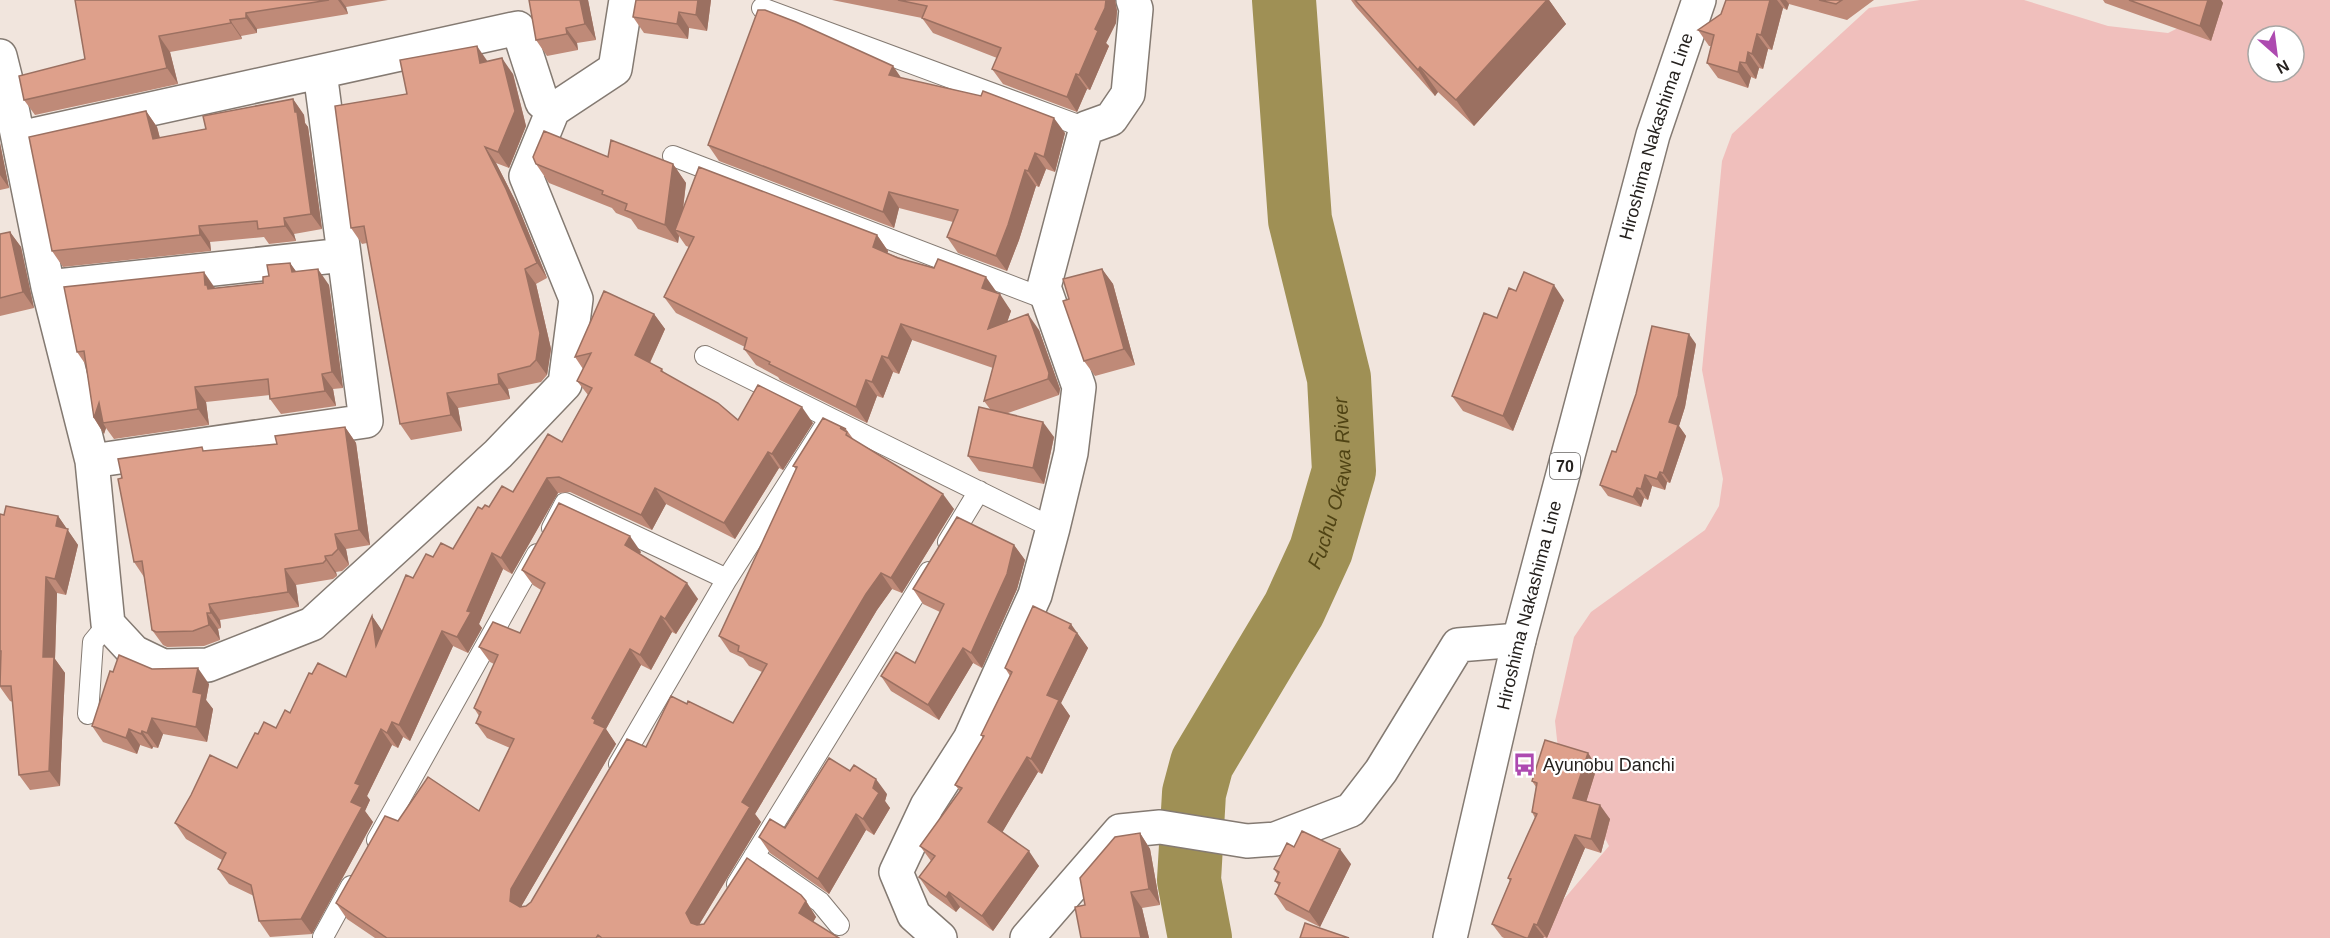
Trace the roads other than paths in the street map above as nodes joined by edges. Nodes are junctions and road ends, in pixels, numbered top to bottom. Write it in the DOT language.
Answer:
graph roads {
  1 [pos="626,0"];
  2 [pos="1134,0"];
  3 [pos="1699,0"];
  4 [pos="762,8"];
  5 [pos="0,56"];
  6 [pos="320,72"];
  7 [pos="553,110"];
  8 [pos="1086,128"];
  9 [pos="19,138"];
  10 [pos="673,156"];
  11 [pos="344,255"];
  12 [pos="48,287"];
  13 [pos="1048,300"];
  14 [pos="705,356"];
  15 [pos="830,418"];
  16 [pos="92,461"];
  17 [pos="979,491"];
  18 [pos="1053,528"];
  19 [pos="727,579"];
  20 [pos="108,624"];
  21 [pos="1519,640"];
  22 [pos="88,714"];
  23 [pos="609,781"];
  24 [pos="754,856"];
  25 [pos="726,902"];
  26 [pos="839,925"];
  27 [pos="323,937"];
  28 [pos="940,938"];
  29 [pos="1027,938"];
  30 [pos="1449,938"];
  1 -- 7 [label="street"];
  2 -- 8 [label="street"];
  3 -- 21 [label="street, Hiroshima Nakashima Line / 70"];
  4 -- 8 [label="lane"];
  5 -- 9 [label="street"];
  6 -- 7 [label="street"];
  6 -- 9 [label="street"];
  6 -- 11 [label="street"];
  7 -- 20 [label="street"];
  8 -- 13 [label="street"];
  9 -- 12 [label="street"];
  10 -- 13 [label="lane"];
  11 -- 12 [label="street"];
  11 -- 16 [label="street"];
  12 -- 16 [label="street"];
  13 -- 18 [label="street"];
  14 -- 15 [label="lane"];
  15 -- 17 [label="lane"];
  15 -- 19 [label="lane"];
  16 -- 20 [label="street"];
  17 -- 18 [label="lane"];
  17 -- 24 [label="lane"];
  18 -- 28 [label="street"];
  19 -- 23 [label="lane"];
  19 -- 27 [label="lane"];
  20 -- 22 [label="lane"];
  21 -- 29 [label="street"];
  21 -- 30 [label="street, Hiroshima Nakashima Line / 70"];
  24 -- 25 [label="lane"];
  24 -- 26 [label="lane"];
}
